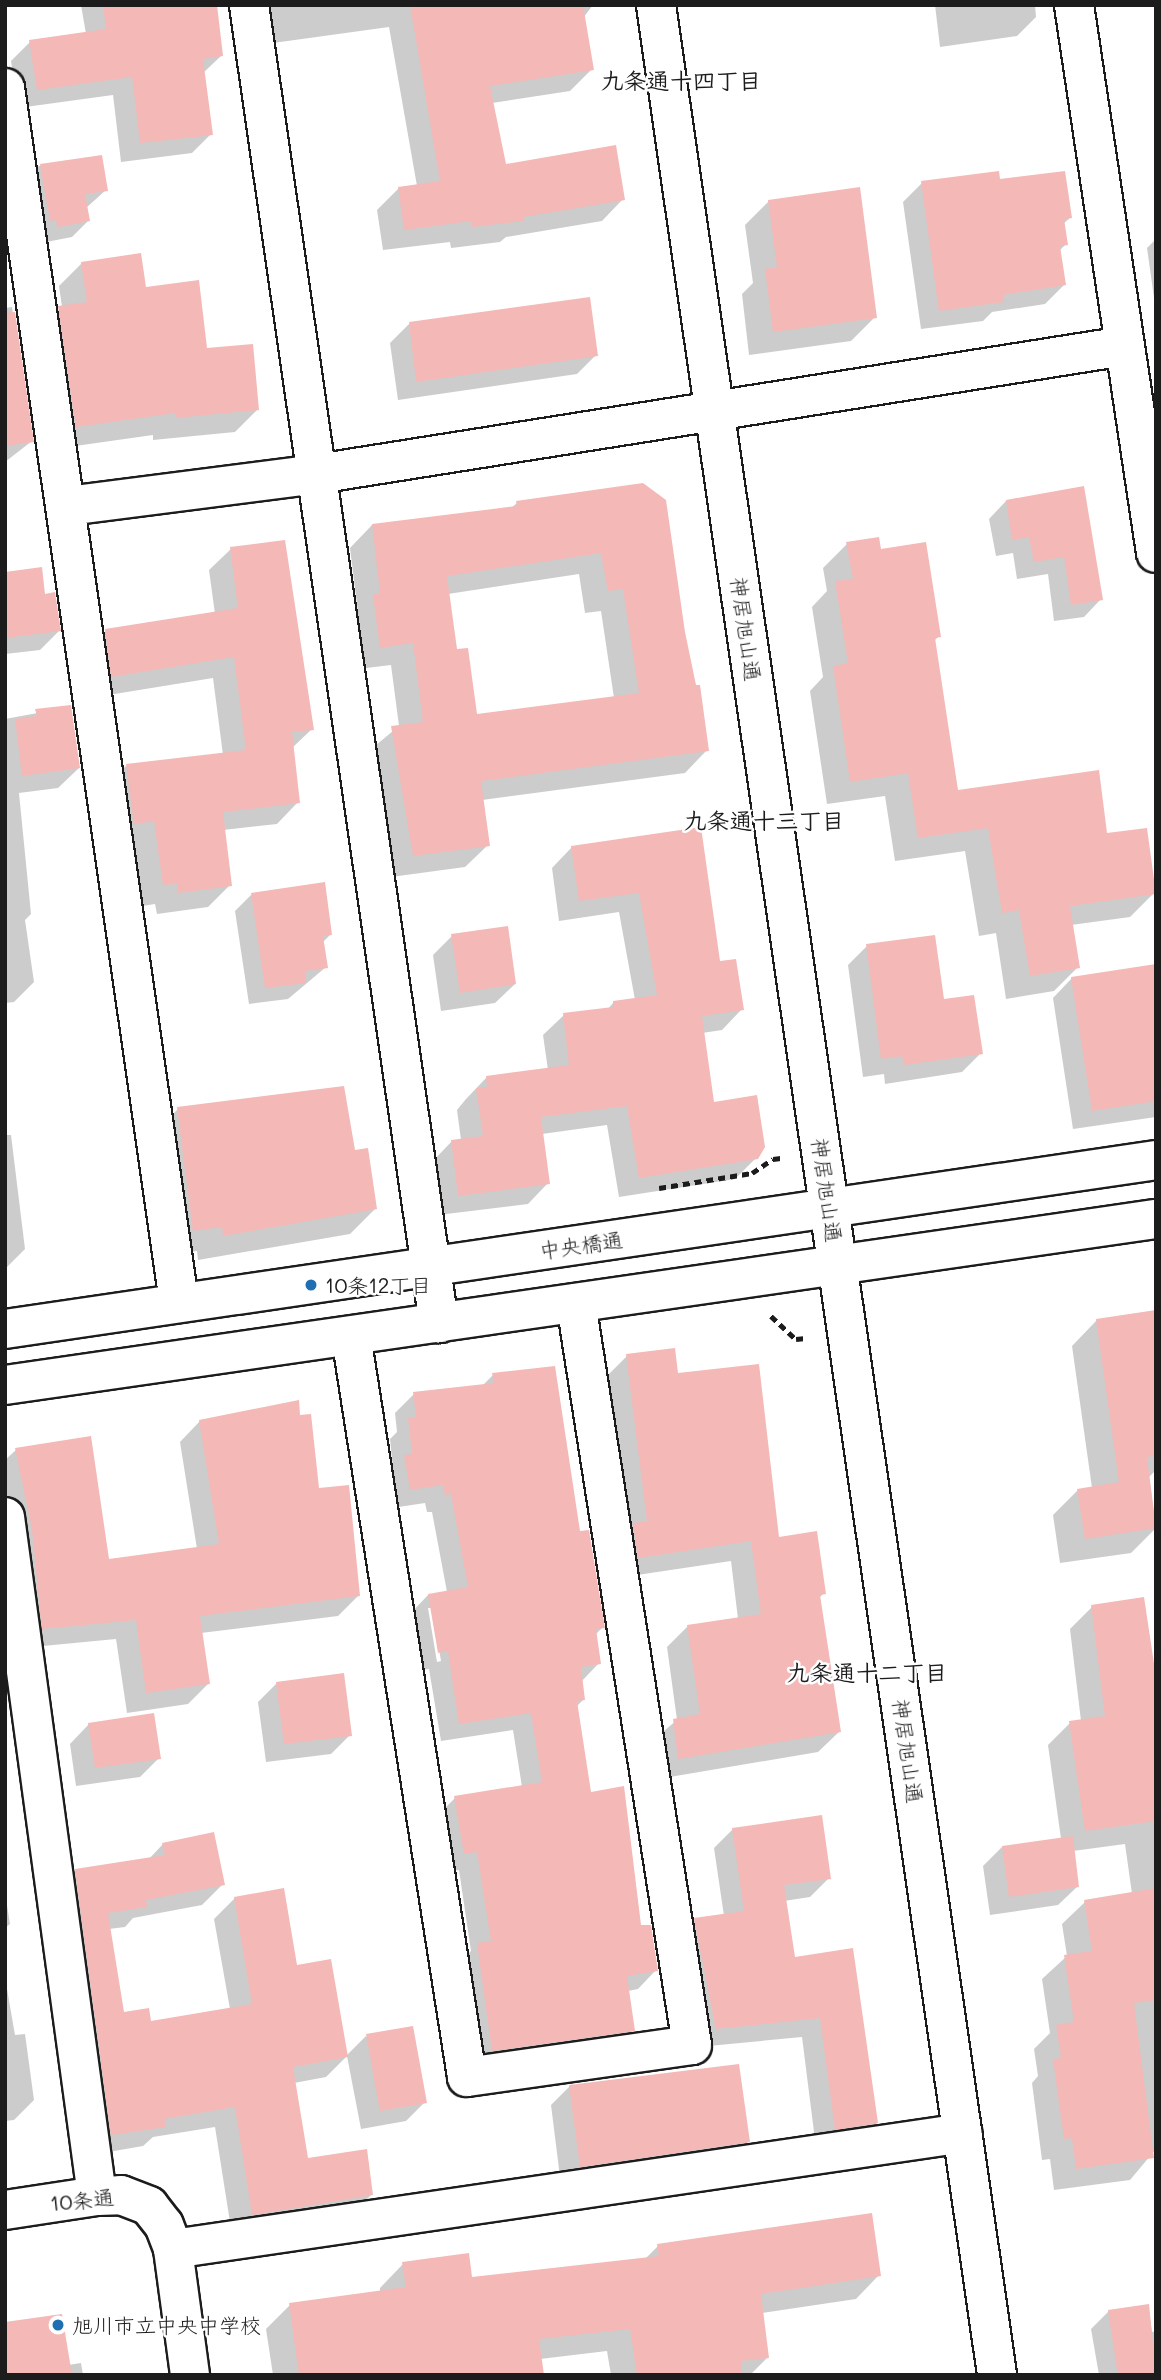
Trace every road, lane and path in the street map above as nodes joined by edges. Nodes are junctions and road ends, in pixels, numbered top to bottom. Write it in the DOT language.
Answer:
graph roads {
  1 [pos="250,5"];
  2 [pos="656,5"];
  3 [pos="1074,5"];
  4 [pos="5,88"];
  5 [pos="1124,346"];
  6 [pos="715,413"];
  7 [pos="317,474"];
  8 [pos="68,506"];
  9 [pos="1156,553"];
  10 [pos="773,1158"];
  11 [pos="1156,1160"];
  12 [pos="752,1173"];
  13 [pos="829,1208"];
  14 [pos="1156,1219"];
  15 [pos="838,1265"];
  16 [pos="431,1267"];
  17 [pos="179,1302"];
  18 [pos="576,1303"];
  19 [pos="767,1313"];
  20 [pos="439,1323"];
  21 [pos="5,1329"];
  22 [pos="351,1336"];
  23 [pos="796,1339"];
  24 [pos="5,1385"];
  25 [pos="5,1517"];
  26 [pos="963,2133"];
  27 [pos="97,2196"];
  28 [pos="5,2210"];
  29 [pos="173,2249"];
  30 [pos="190,2375"];
  31 [pos="998,2375"];
  1 -- 7 [label="street"];
  2 -- 6 [label="street, 神居旭山通"];
  3 -- 5 [label="street"];
  4 -- 8 [label="street"];
  5 -- 6 [label="street"];
  5 -- 9 [label="street"];
  6 -- 7 [label="street"];
  6 -- 13 [label="street, 神居旭山通"];
  7 -- 8 [label="street"];
  7 -- 16 [label="street"];
  8 -- 17 [label="street"];
  10 -- 12 [label="path"];
  11 -- 13 [label="street, 中央橋通"];
  13 -- 15 [label="street, 神居旭山通"];
  13 -- 16 [label="street, 中央橋通"];
  14 -- 15 [label="street"];
  15 -- 18 [label="street"];
  15 -- 26 [label="street, 神居旭山通"];
  16 -- 17 [label="street, 中央橋通"];
  16 -- 20 [label="street"];
  17 -- 21 [label="street, 中央橋通"];
  18 -- 20 [label="street"];
  18 -- 22 [label="street"];
  19 -- 23 [label="path"];
  20 -- 22 [label="street"];
  22 -- 24 [label="street"];
  25 -- 27 [label="street"];
  26 -- 29 [label="street"];
  26 -- 31 [label="street, 神居旭山通"];
  27 -- 28 [label="street, 10条通"];
  27 -- 29 [label="street, 10条通"];
  29 -- 30 [label="street, 10条通"];
}
